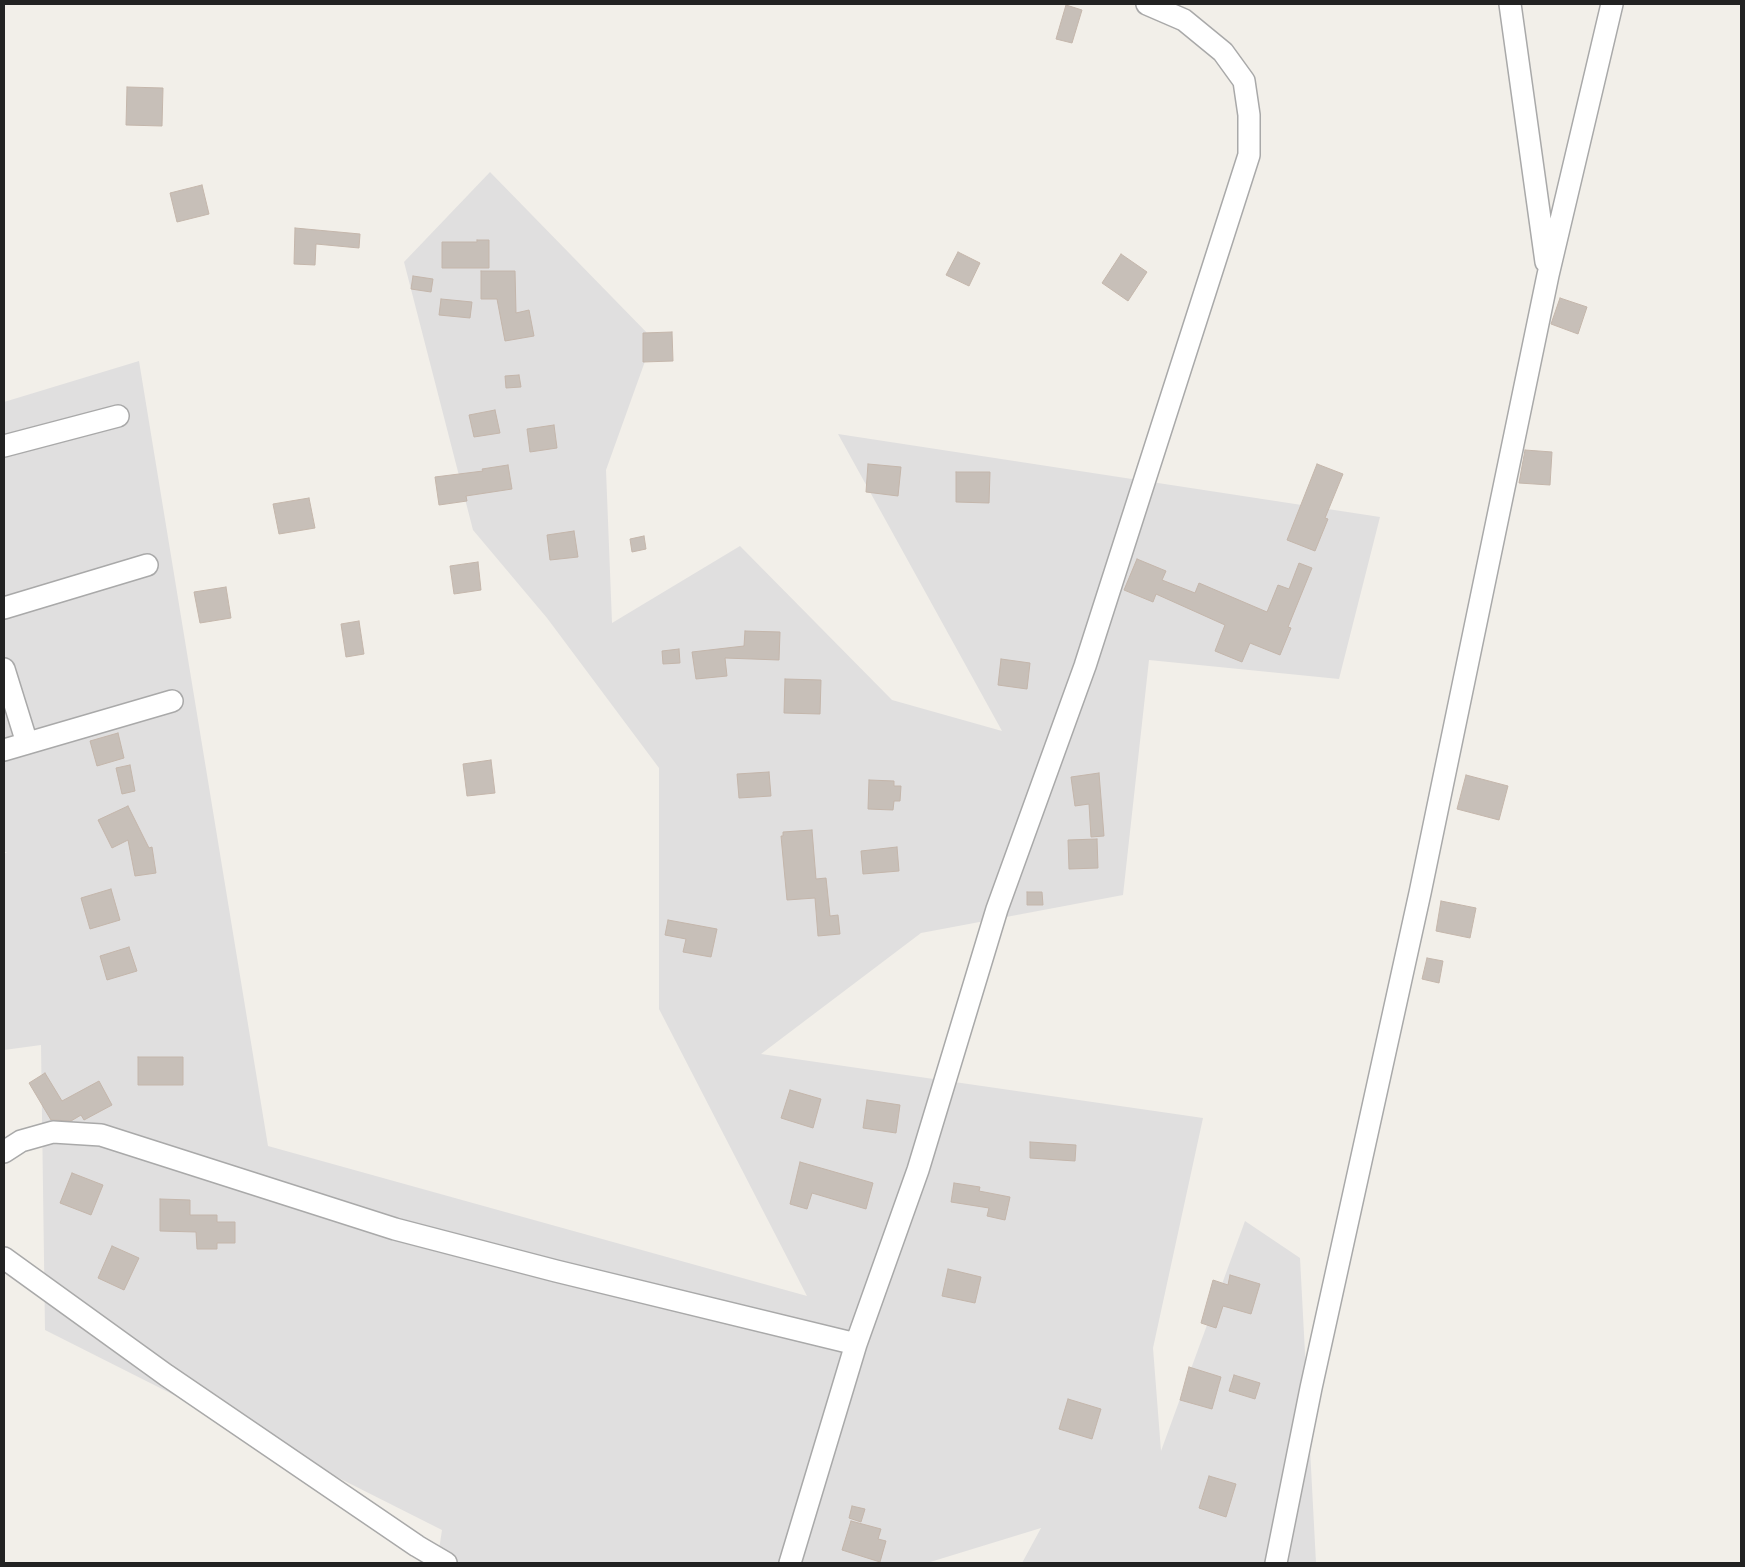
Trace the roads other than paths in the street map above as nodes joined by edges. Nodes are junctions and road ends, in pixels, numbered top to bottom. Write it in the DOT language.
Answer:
graph roads {
  1 [pos="1147,4"];
  2 [pos="1510,4"];
  3 [pos="1612,4"];
  4 [pos="1548,275"];
  5 [pos="118,416"];
  6 [pos="4,446"];
  7 [pos="147,565"];
  8 [pos="4,608"];
  9 [pos="4,669"];
  10 [pos="172,701"];
  11 [pos="27,744"];
  12 [pos="4,750"];
  13 [pos="4,1152"];
  14 [pos="4,1258"];
  15 [pos="856,1344"];
  16 [pos="446,1563"];
  17 [pos="790,1563"];
  18 [pos="1276,1563"];
  1 -- 15 [label="street"];
  2 -- 4 [label="street"];
  3 -- 4 [label="street"];
  4 -- 18 [label="street"];
  5 -- 6 [label="street"];
  7 -- 8 [label="street"];
  9 -- 11 [label="street"];
  10 -- 11 [label="street"];
  11 -- 12 [label="street"];
  13 -- 15 [label="street"];
  14 -- 16 [label="street"];
  15 -- 17 [label="street"];
}
